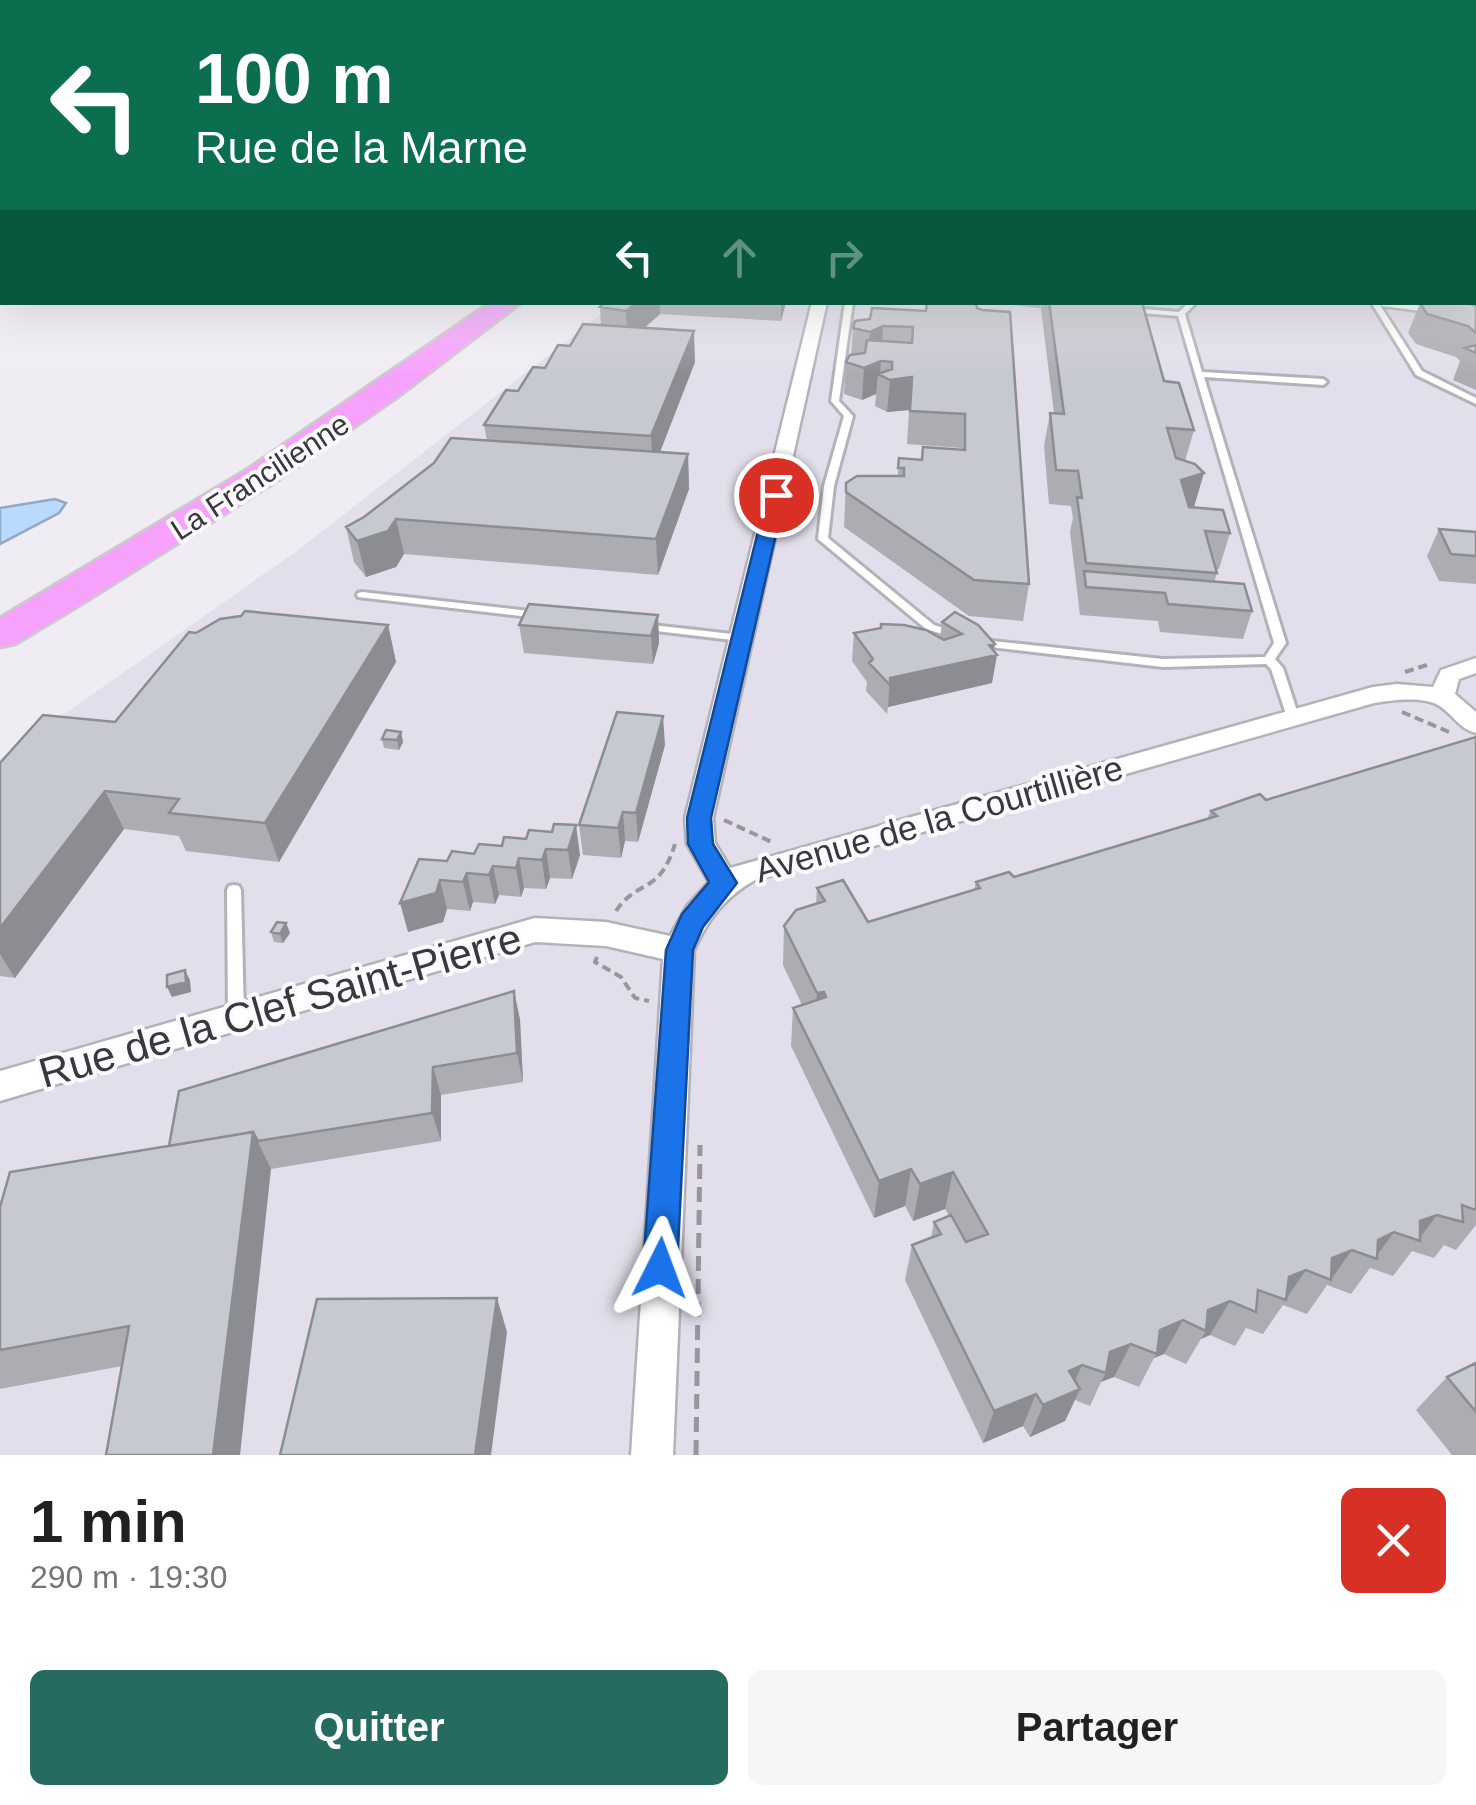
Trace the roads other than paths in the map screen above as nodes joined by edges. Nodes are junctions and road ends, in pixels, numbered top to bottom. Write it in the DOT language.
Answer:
graph roads {
  1 [pos="472,305"];
  2 [pos="505,305"];
  3 [pos="819,305"];
  4 [pos="849,305"];
  5 [pos="1051,305"];
  6 [pos="1191,305"];
  7 [pos="1376,305"];
  8 [pos="1412,305"];
  9 [pos="1062,306"];
  10 [pos="1122,310"];
  11 [pos="1476,312"];
  12 [pos="1181,314"];
  13 [pos="1202,374"];
  14 [pos="1322,382"];
  15 [pos="1476,401"];
  16 [pos="362,595"];
  17 [pos="0,607"];
  18 [pos="46,609"];
  19 [pos="556,617"];
  20 [pos="634,626"];
  21 [pos="0,635"];
  22 [pos="960,636"];
  23 [pos="741,638"];
  24 [pos="975,640"];
  25 [pos="0,652"];
  26 [pos="1269,660"];
  27 [pos="1476,666"];
  28 [pos="1442,696"];
  29 [pos="1293,717"];
  30 [pos="1468,731"];
  31 [pos="724,883"];
  32 [pos="234,890"];
  33 [pos="680,950"];
  34 [pos="236,1018"];
  35 [pos="0,1086"];
  36 [pos="652,1455"];
  1 -- 17 [label="highway, La Francilienne"];
  2 -- 18 [label="highway, La Francilienne"];
  3 -- 23 [label="street"];
  4 -- 22 [label="lane"];
  5 -- 9 [label="lane"];
  6 -- 12 [label="lane"];
  7 -- 15 [label="lane"];
  8 -- 11 [label="street"];
  10 -- 12 [label="lane"];
  12 -- 13 [label="lane"];
  13 -- 14 [label="lane"];
  13 -- 26 [label="lane"];
  16 -- 19 [label="lane"];
  18 -- 21 [label="highway, La Francilienne"];
  18 -- 25 [label="highway"];
  20 -- 23 [label="lane"];
  23 -- 31 [label="street"];
  24 -- 26 [label="lane"];
  26 -- 29 [label="lane"];
  27 -- 28 [label="street"];
  28 -- 29 [label="street, Avenue de la Courtillière"];
  28 -- 30 [label="street"];
  29 -- 31 [label="street, Avenue de la Courtillière"];
  31 -- 33 [label="street, Avenue de la Courtillière"];
  32 -- 34 [label="lane"];
  33 -- 34 [label="street, Rue de la Clef Saint-Pierre"];
  33 -- 36 [label="street, Avenue de la Courtillière"];
  34 -- 35 [label="street, Rue de la Clef Saint-Pierre"];
}
